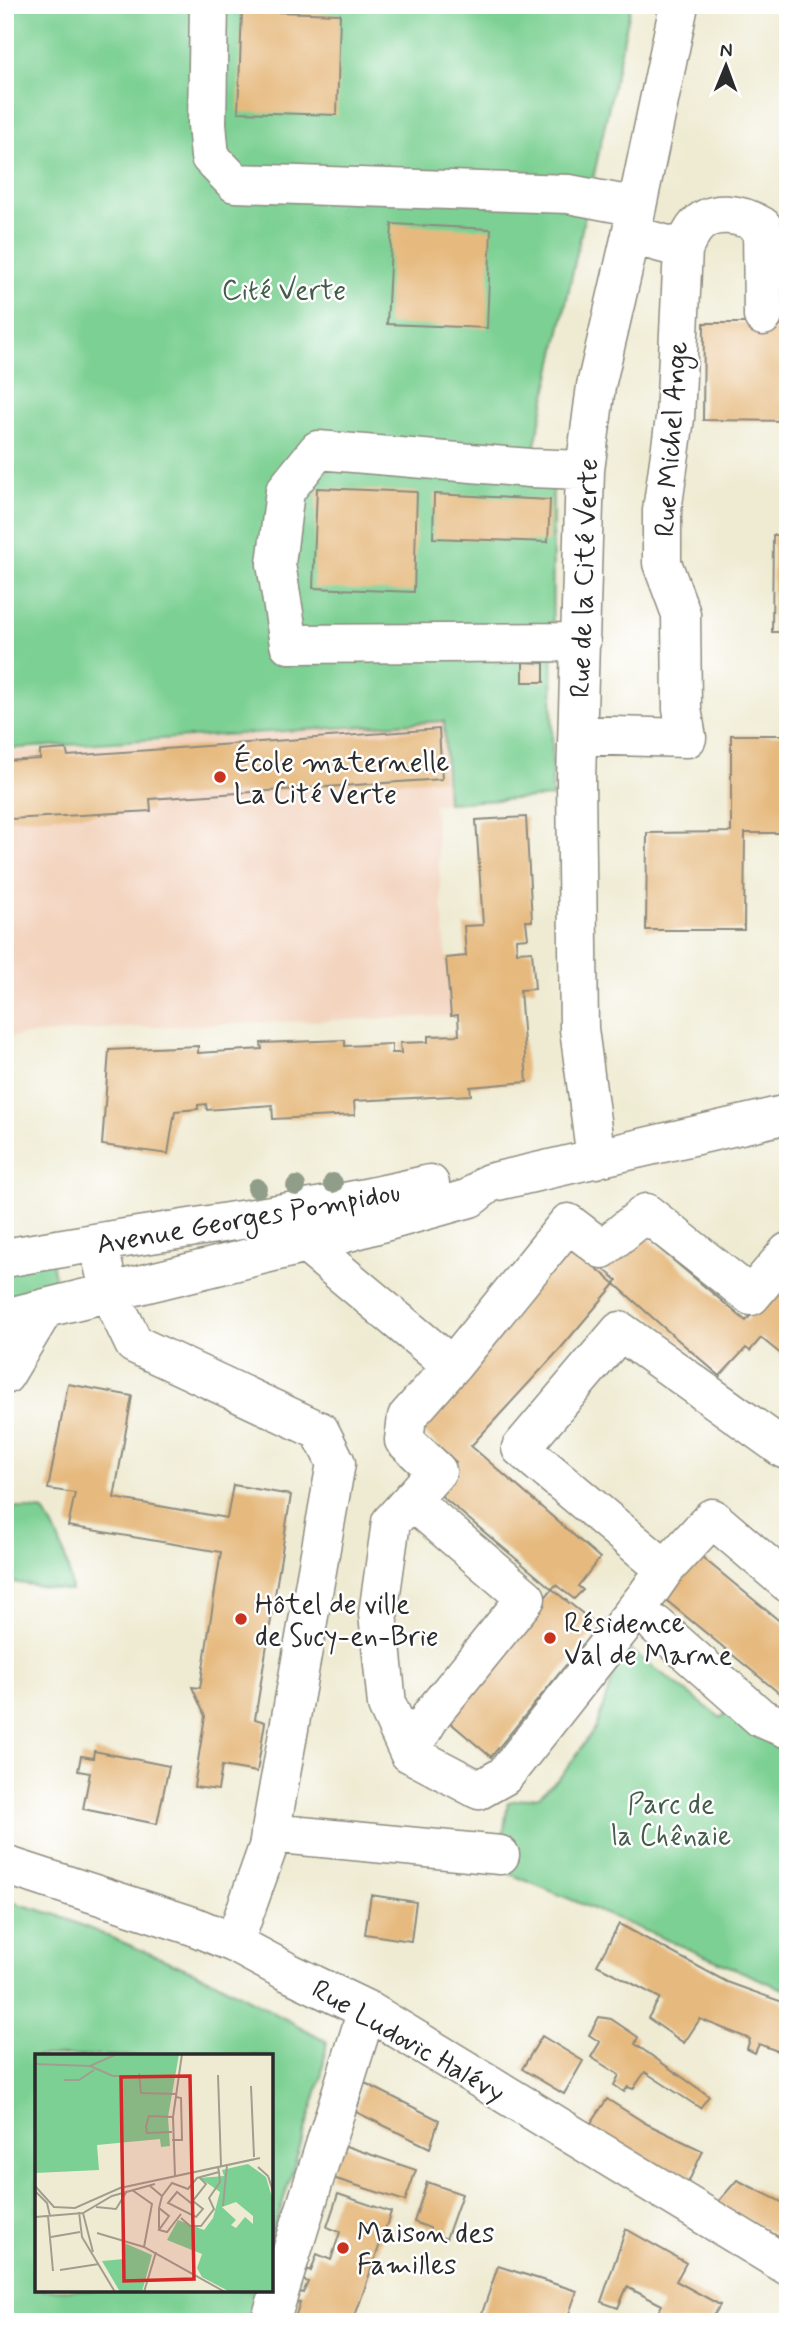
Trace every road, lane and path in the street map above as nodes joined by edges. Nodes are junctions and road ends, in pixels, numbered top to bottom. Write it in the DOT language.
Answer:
graph roads {
  1 [pos="209,5"];
  2 [pos="679,5"];
  3 [pos="634,221"];
  4 [pos="683,250"];
  5 [pos="763,316"];
  6 [pos="585,470"];
  7 [pos="581,642"];
  8 [pos="578,735"];
  9 [pos="788,1114"];
  10 [pos="596,1159"];
  11 [pos="489,1183"];
  12 [pos="98,1243"];
  13 [pos="306,1244"];
  14 [pos="788,1252"];
  15 [pos="5,1258"];
  16 [pos="110,1294"];
  17 [pos="45,1308"];
  18 [pos="5,1318"];
  19 [pos="452,1366"];
  20 [pos="5,1375"];
  21 [pos="788,1445"];
  22 [pos="411,1500"];
  23 [pos="665,1569"];
  24 [pos="788,1583"];
  25 [pos="656,1625"];
  26 [pos="788,1729"];
  27 [pos="408,1753"];
  28 [pos="270,1833"];
  29 [pos="500,1855"];
  30 [pos="5,1866"];
  31 [pos="234,1943"];
  32 [pos="367,2010"];
  33 [pos="788,2266"];
  34 [pos="270,2322"];
  1 -- 3 [label="street"];
  2 -- 3 [label="street, Rue de la Cité Verte"];
  3 -- 4 [label="street"];
  3 -- 6 [label="street, Rue de la Cité Verte"];
  4 -- 5 [label="street"];
  4 -- 8 [label="street, Rue Michel Ange"];
  6 -- 7 [label="street, Rue de la Cité Verte"];
  6 -- 7 [label="street"];
  7 -- 8 [label="street, Rue de la Cité Verte"];
  8 -- 10 [label="street, Rue de la Cité Verte"];
  9 -- 10 [label="street, Avenue Georges Pompidou"];
  10 -- 11 [label="street, Avenue Georges Pompidou"];
  11 -- 12 [label="street, Avenue Georges Pompidou"];
  11 -- 13 [label="street, Avenue Georges Pompidou"];
  12 -- 15 [label="street, Avenue Georges Pompidou"];
  12 -- 16 [label="street"];
  13 -- 16 [label="street, Avenue Georges Pompidou"];
  13 -- 19 [label="street"];
  14 -- 19 [label="street"];
  16 -- 17 [label="street, Avenue Georges Pompidou"];
  16 -- 28 [label="street"];
  17 -- 18 [label="street, Avenue Georges Pompidou"];
  17 -- 20 [label="street"];
  19 -- 22 [label="street"];
  21 -- 23 [label="street"];
  22 -- 27 [label="street"];
  22 -- 27 [label="street"];
  23 -- 24 [label="street"];
  23 -- 27 [label="street"];
  25 -- 26 [label="street"];
  28 -- 29 [label="street"];
  28 -- 31 [label="street"];
  30 -- 31 [label="street, Rue Ludovic Halévy"];
  31 -- 32 [label="street, Rue Ludovic Halévy"];
  32 -- 33 [label="street, Rue Ludovic Halévy"];
  32 -- 34 [label="street"];
}
